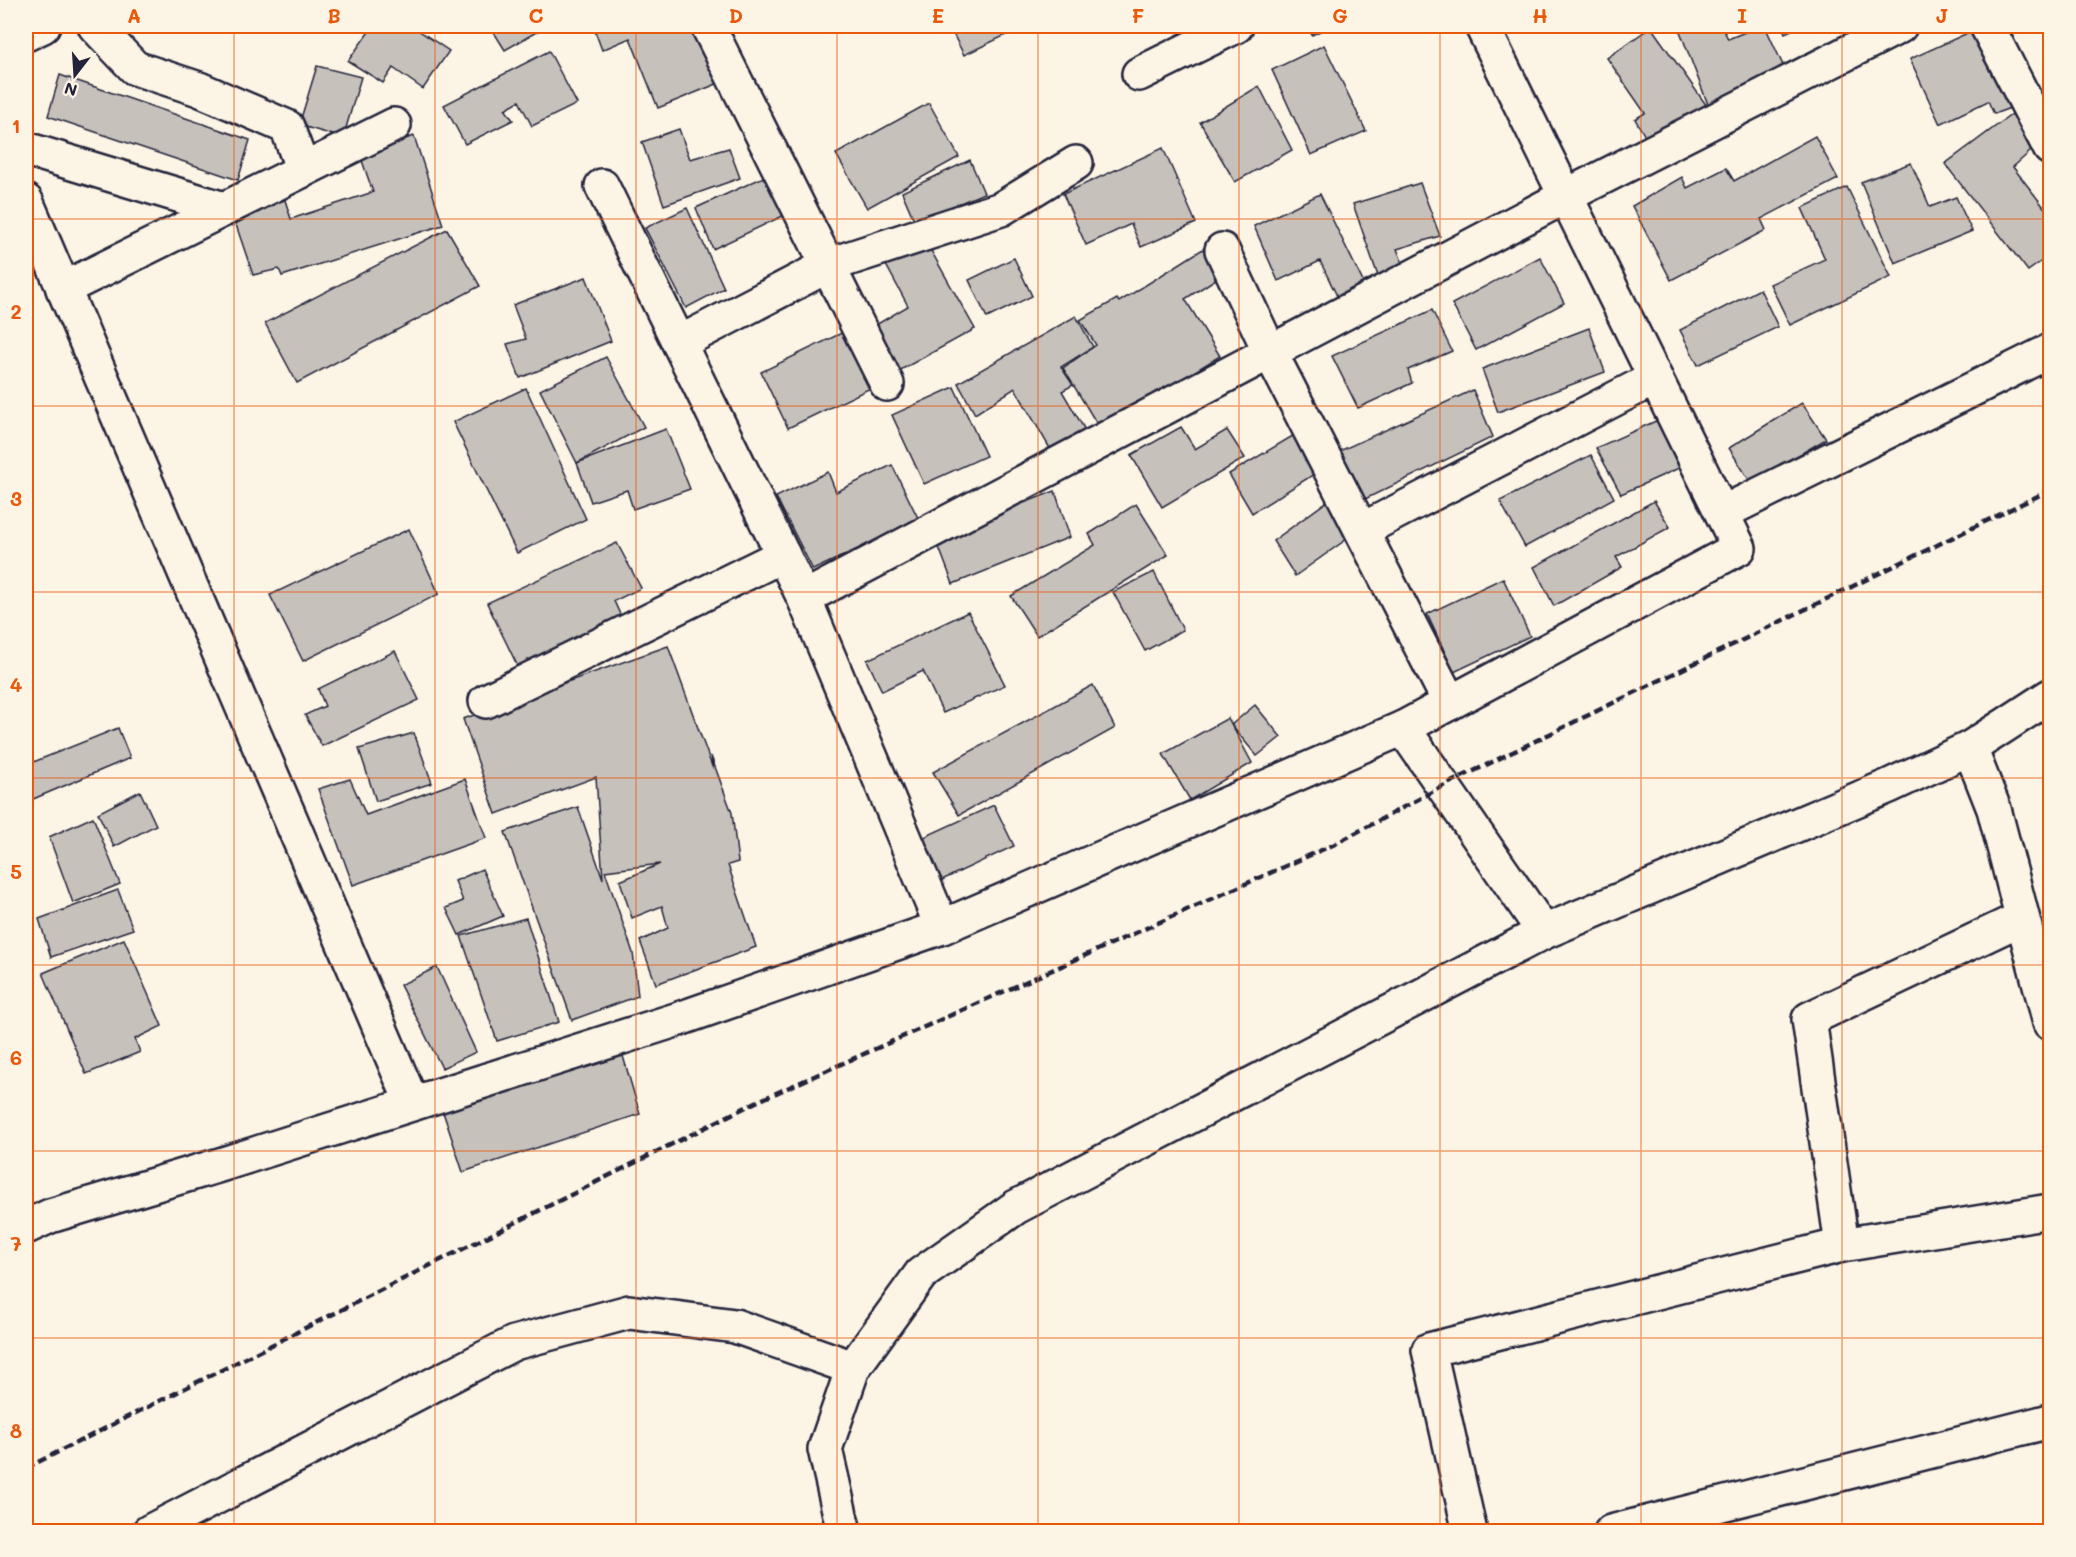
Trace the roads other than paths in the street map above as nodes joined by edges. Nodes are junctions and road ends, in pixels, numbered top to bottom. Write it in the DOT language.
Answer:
graph roads {
  1 [pos="43,26"];
  2 [pos="94,26"];
  3 [pos="708,26"];
  4 [pos="1236,26"];
  5 [pos="1482,26"];
  6 [pos="1900,26"];
  7 [pos="1987,26"];
  8 [pos="26,34"];
  9 [pos="1139,74"];
  10 [pos="394,125"];
  11 [pos="2050,148"];
  12 [pos="26,149"];
  13 [pos="1076,163"];
  14 [pos="303,170"];
  15 [pos="602,186"];
  16 [pos="1566,196"];
  17 [pos="26,201"];
  18 [pos="224,209"];
  19 [pos="1222,250"];
  20 [pos="829,265"];
  21 [pos="63,289"];
  22 [pos="679,343"];
  23 [pos="2050,351"];
  24 [pos="1270,352"];
  25 [pos="1655,378"];
  26 [pos="887,384"];
  27 [pos="1722,513"];
  28 [pos="1362,530"];
  29 [pos="783,555"];
  30 [pos="804,597"];
  31 [pos="2050,696"];
  32 [pos="486,701"];
  33 [pos="1450,703"];
  34 [pos="1403,728"];
  35 [pos="1970,748"];
  36 [pos="2022,918"];
  37 [pos="942,927"];
  38 [pos="1544,932"];
  39 [pos="2050,1023"];
  40 [pos="412,1103"];
  41 [pos="2050,1211"];
  42 [pos="26,1227"];
  43 [pos="1842,1245"];
  44 [pos="853,1368"];
  45 [pos="2050,1421"];
  46 [pos="149,1532"];
  47 [pos="844,1532"];
  48 [pos="1470,1532"];
  49 [pos="1611,1532"];
  1 -- 8 [label="street"];
  2 -- 14 [label="street"];
  3 -- 20 [label="street"];
  4 -- 9 [label="street"];
  5 -- 16 [label="street"];
  6 -- 16 [label="street"];
  7 -- 11 [label="street"];
  10 -- 14 [label="street"];
  12 -- 18 [label="street"];
  13 -- 20 [label="street"];
  14 -- 18 [label="street"];
  15 -- 22 [label="street"];
  16 -- 24 [label="street"];
  16 -- 25 [label="street"];
  17 -- 21 [label="street"];
  18 -- 21 [label="street"];
  19 -- 24 [label="street"];
  20 -- 22 [label="street"];
  20 -- 26 [label="street"];
  21 -- 40 [label="street"];
  22 -- 29 [label="street"];
  23 -- 27 [label="street"];
  24 -- 28 [label="street"];
  24 -- 30 [label="street"];
  25 -- 27 [label="street"];
  25 -- 28 [label="street"];
  27 -- 33 [label="street"];
  28 -- 33 [label="street"];
  29 -- 30 [label="street"];
  29 -- 32 [label="street"];
  30 -- 37 [label="street"];
  31 -- 35 [label="street"];
  33 -- 34 [label="street"];
  34 -- 37 [label="street"];
  34 -- 38 [label="street"];
  35 -- 36 [label="street"];
  35 -- 38 [label="street"];
  36 -- 39 [label="street"];
  36 -- 43 [label="street"];
  37 -- 40 [label="street"];
  38 -- 44 [label="street"];
  40 -- 42 [label="street"];
  41 -- 43 [label="street"];
  43 -- 48 [label="street"];
  44 -- 46 [label="street"];
  44 -- 47 [label="street"];
  45 -- 49 [label="street"];
}
